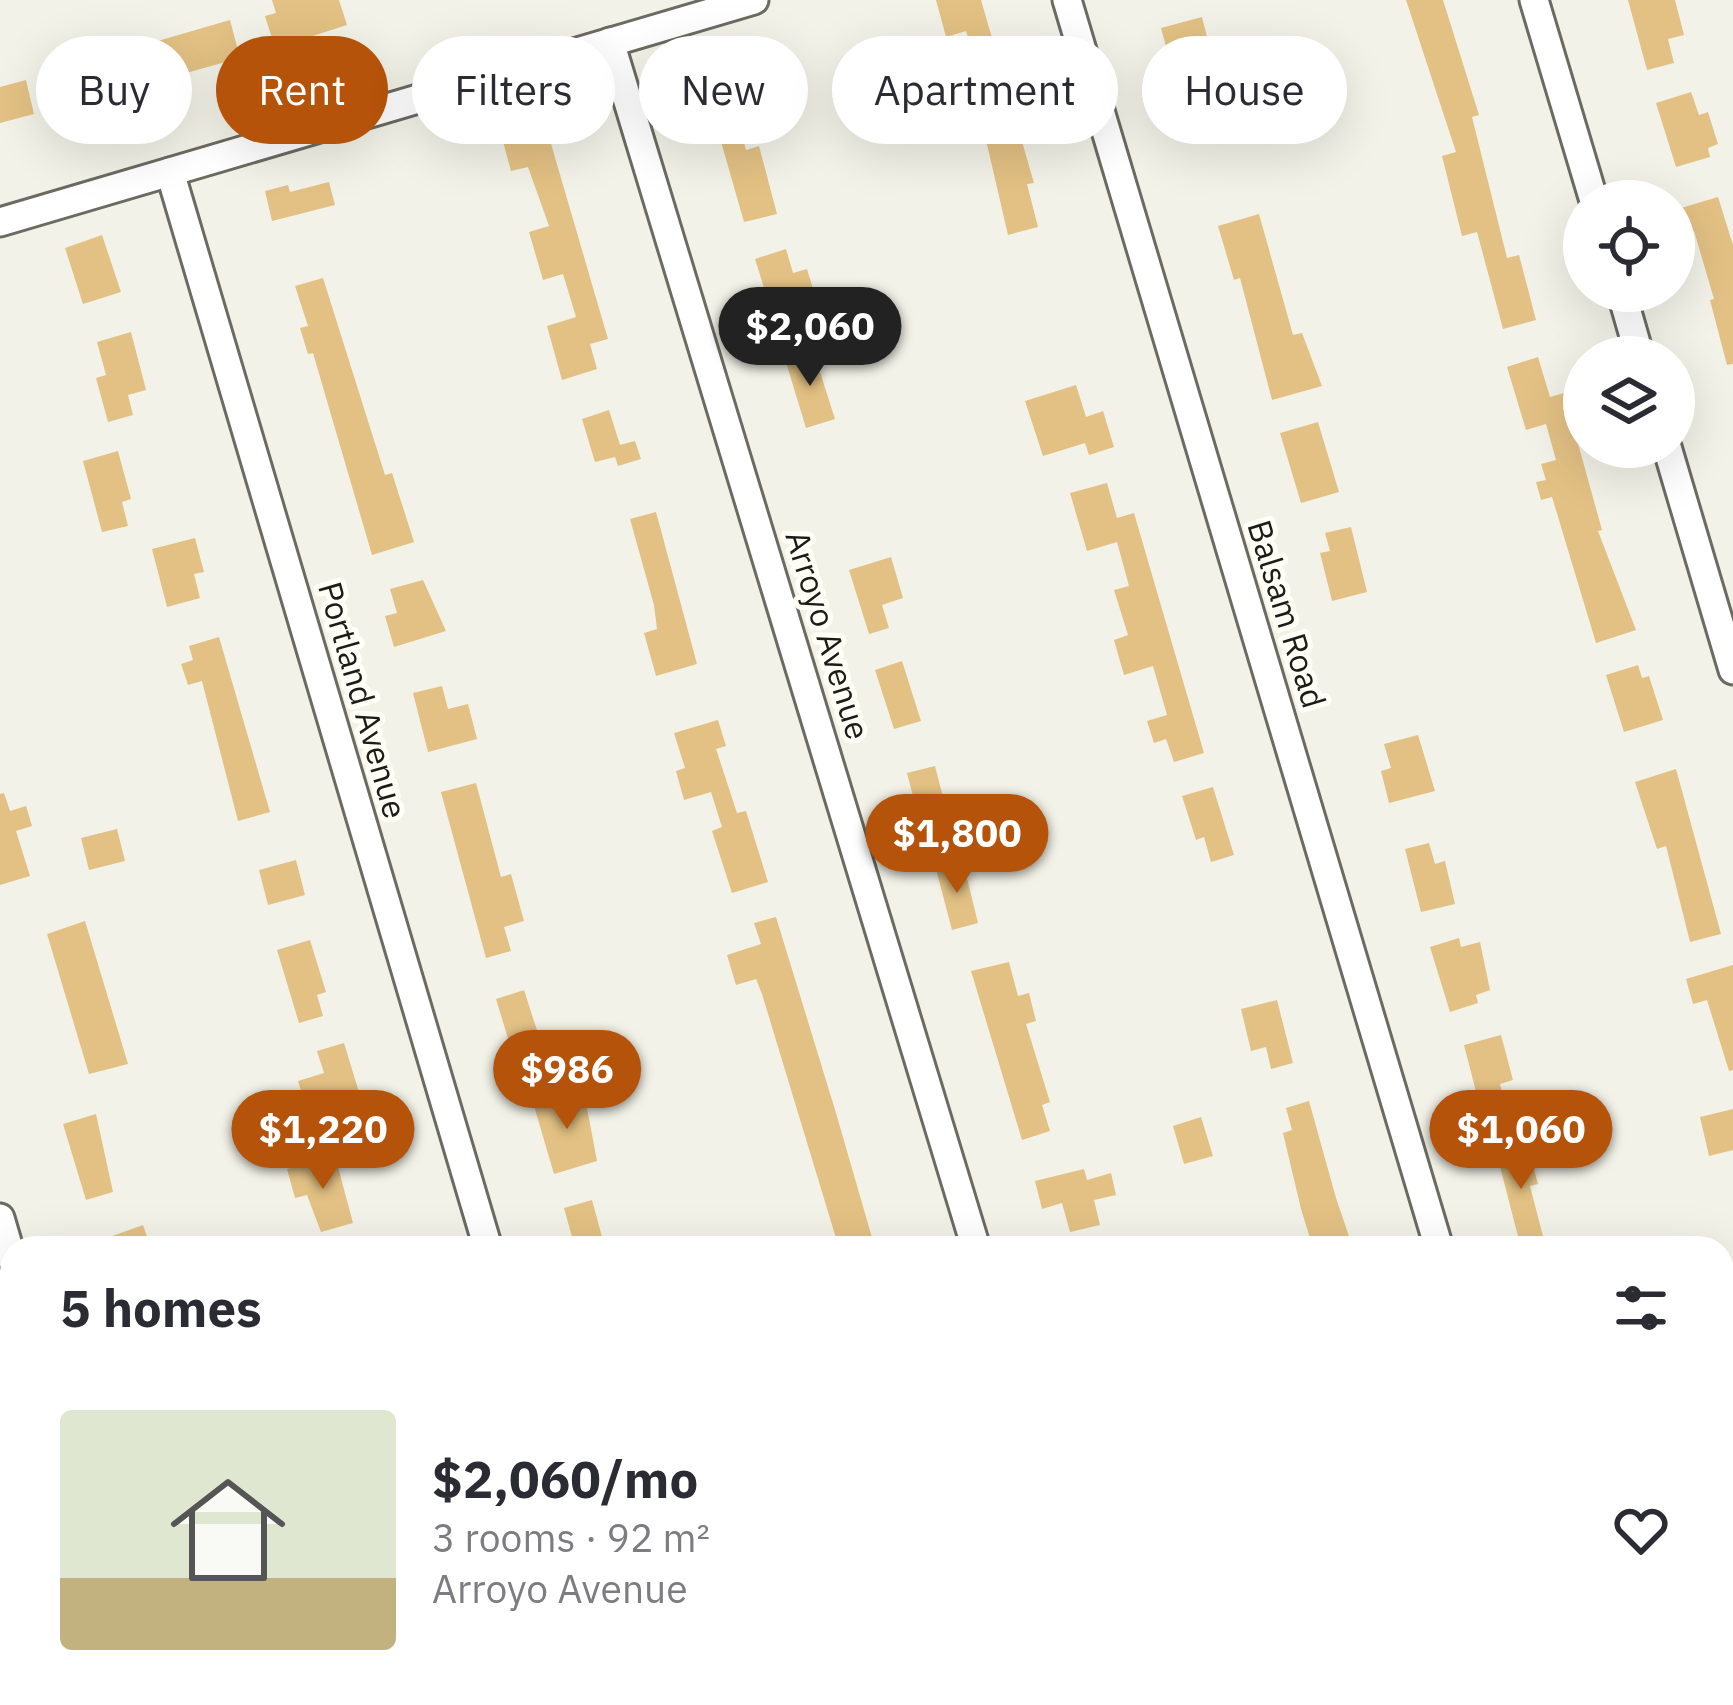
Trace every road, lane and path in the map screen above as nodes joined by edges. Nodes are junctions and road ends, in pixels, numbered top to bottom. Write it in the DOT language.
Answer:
graph roads {
  1 [pos="754,0"];
  2 [pos="1067,0"];
  3 [pos="1534,0"];
  4 [pos="615,41"];
  5 [pos="615,58"];
  6 [pos="412,100"];
  7 [pos="170,172"];
  8 [pos="1588,180"];
  9 [pos="0,222"];
  10 [pos="1673,468"];
  11 [pos="1733,670"];
  12 [pos="484,1236"];
  13 [pos="972,1236"];
  14 [pos="1435,1236"];
  1 -- 4 [label="street"];
  2 -- 14 [label="street, Balsam Road"];
  3 -- 8 [label="street"];
  5 -- 13 [label="street, Arroyo Avenue"];
  6 -- 7 [label="street"];
  7 -- 9 [label="street"];
  7 -- 12 [label="street, Portland Avenue"];
  10 -- 11 [label="street"];
}
